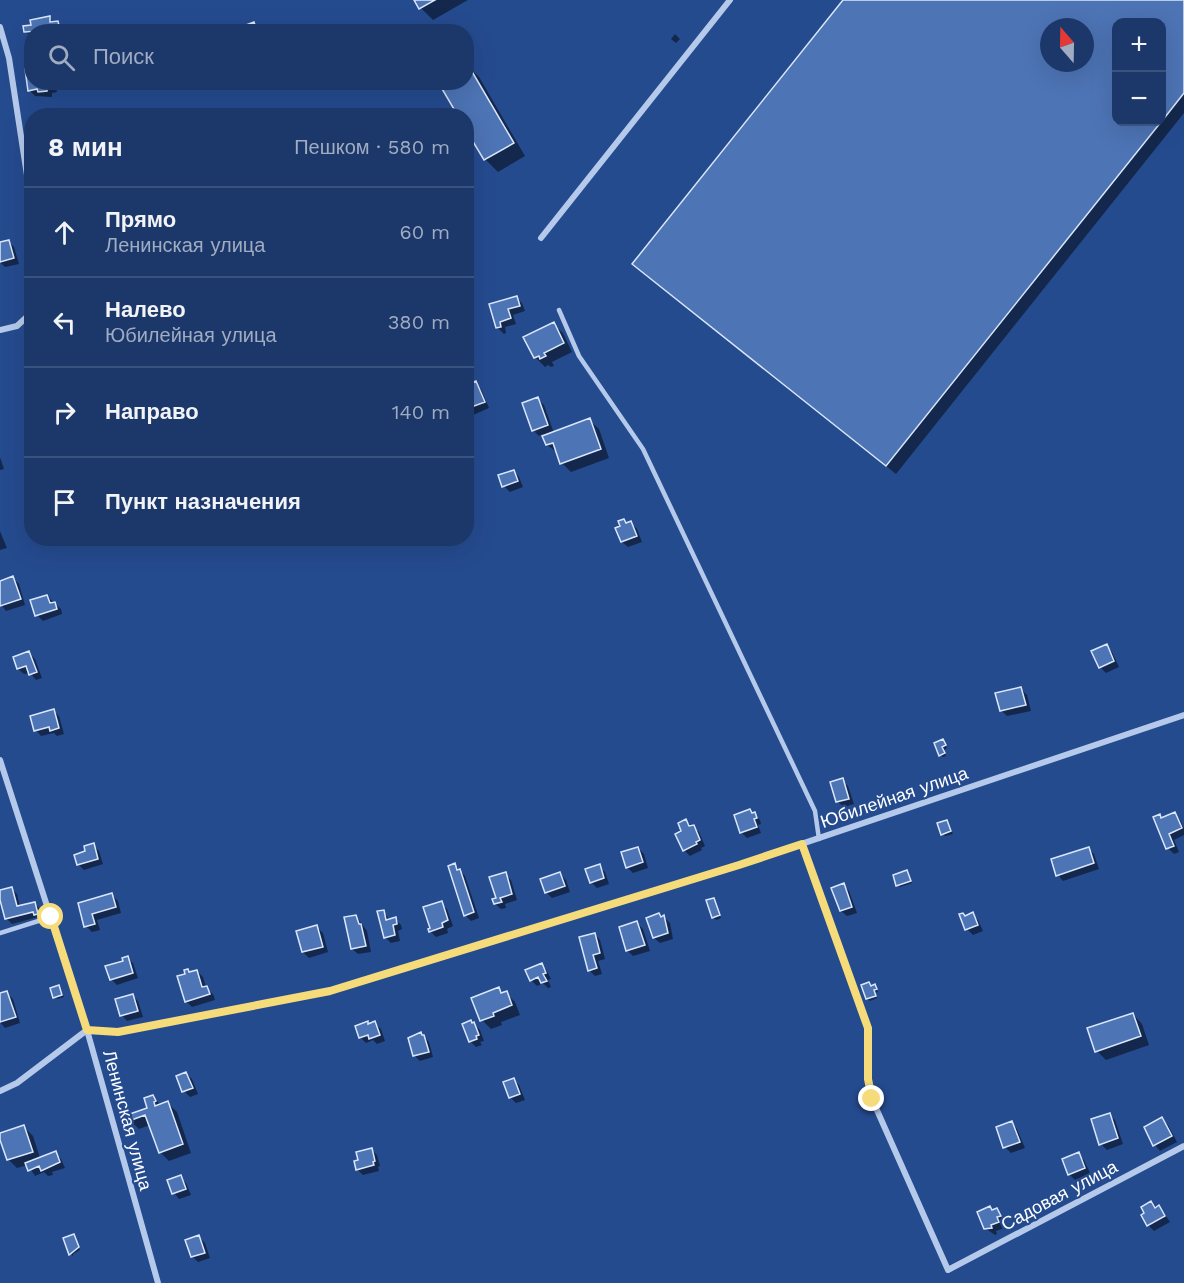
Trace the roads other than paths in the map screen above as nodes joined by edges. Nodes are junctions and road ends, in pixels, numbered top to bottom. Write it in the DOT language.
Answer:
graph roads {
  1 [pos="730,0"];
  2 [pos="0,27"];
  3 [pos="24,156"];
  4 [pos="541,238"];
  5 [pos="559,310"];
  6 [pos="24,319"];
  7 [pos="0,330"];
  8 [pos="1184,715"];
  9 [pos="0,760"];
  10 [pos="819,839"];
  11 [pos="802,844"];
  12 [pos="51,917"];
  13 [pos="0,933"];
  14 [pos="87,1030"];
  15 [pos="0,1091"];
  16 [pos="1184,1146"];
  17 [pos="158,1283"];
  1 -- 4 [label="street"];
  2 -- 3 [label="street"];
  5 -- 10 [label="lane"];
  6 -- 7 [label="street"];
  8 -- 10 [label="street, Юбилейная улица"];
  9 -- 12 [label="street, Ленинская улица"];
  10 -- 11 [label="street, Юбилейная улица"];
  11 -- 14 [label="street, Юбилейная улица"];
  11 -- 16 [label="street, Садовая улица"];
  12 -- 13 [label="lane"];
  12 -- 14 [label="street, Ленинская улица"];
  14 -- 15 [label="street"];
  14 -- 17 [label="street, Ленинская улица"];
}
